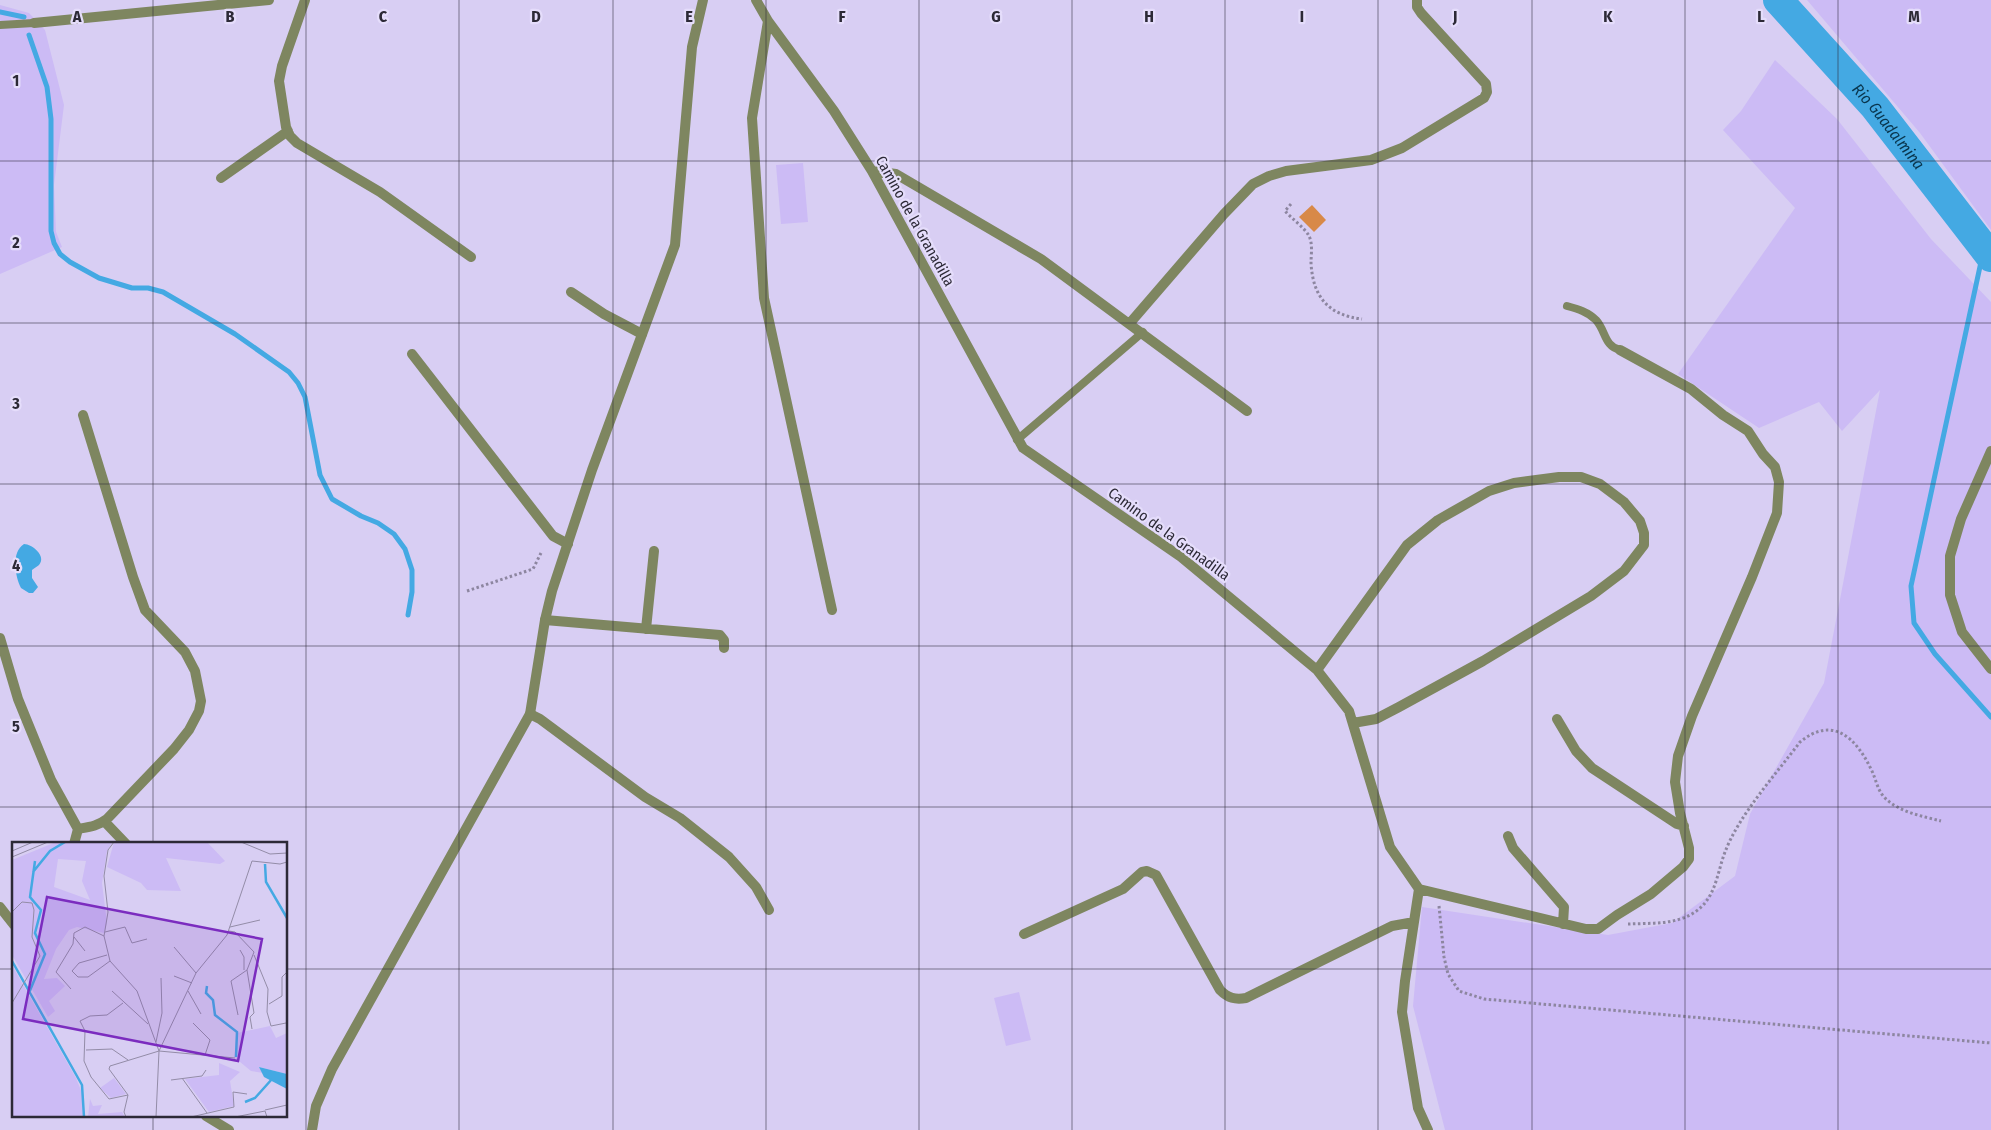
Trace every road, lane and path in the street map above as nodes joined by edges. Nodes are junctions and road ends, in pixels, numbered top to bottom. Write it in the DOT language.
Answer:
graph roads {
  1 [pos="269,0"];
  2 [pos="305,0"];
  3 [pos="704,0"];
  4 [pos="756,0"];
  5 [pos="1416,0"];
  6 [pos="768,21"];
  7 [pos="34,24"];
  8 [pos="0,25"];
  9 [pos="288,131"];
  10 [pos="872,171"];
  11 [pos="221,178"];
  12 [pos="1291,204"];
  13 [pos="471,257"];
  14 [pos="571,292"];
  15 [pos="1567,306"];
  16 [pos="1362,319"];
  17 [pos="1130,323"];
  18 [pos="1143,332"];
  19 [pos="642,334"];
  20 [pos="1620,350"];
  21 [pos="412,354"];
  22 [pos="1247,411"];
  23 [pos="83,415"];
  24 [pos="1017,440"];
  25 [pos="1991,451"];
  26 [pos="568,544"];
  27 [pos="654,551"];
  28 [pos="541,553"];
  29 [pos="467,591"];
  30 [pos="832,610"];
  31 [pos="545,620"];
  32 [pos="646,629"];
  33 [pos="0,638"];
  34 [pos="724,648"];
  35 [pos="1991,669"];
  36 [pos="1317,670"];
  37 [pos="530,714"];
  38 [pos="1557,719"];
  39 [pos="1353,723"];
  40 [pos="104,821"];
  41 [pos="1941,821"];
  42 [pos="1684,826"];
  43 [pos="78,828"];
  44 [pos="1508,836"];
  45 [pos="74,842"];
  46 [pos="124,842"];
  47 [pos="1419,889"];
  48 [pos="1436,893"];
  49 [pos="0,907"];
  50 [pos="769,910"];
  51 [pos="12,922"];
  52 [pos="1414,922"];
  53 [pos="1563,924"];
  54 [pos="1621,925"];
  55 [pos="1024,934"];
  56 [pos="1991,1043"];
  57 [pos="209,1118"];
  58 [pos="229,1130"];
  59 [pos="312,1130"];
  60 [pos="1428,1130"];
  1 -- 7 [label="street"];
  2 -- 9 [label="street"];
  3 -- 19 [label="street"];
  4 -- 6 [label="street, Camino de la Granadilla"];
  5 -- 17 [label="street"];
  6 -- 10 [label="street, Camino de la Granadilla"];
  6 -- 30 [label="street"];
  7 -- 8 [label="lane"];
  9 -- 11 [label="street"];
  9 -- 13 [label="street"];
  10 -- 17 [label="street"];
  10 -- 24 [label="street, Camino de la Granadilla"];
  12 -- 16 [label="path"];
  14 -- 19 [label="street"];
  15 -- 20 [label="lane"];
  17 -- 18 [label="street"];
  18 -- 22 [label="street"];
  18 -- 24 [label="lane"];
  19 -- 26 [label="street"];
  20 -- 42 [label="street"];
  21 -- 26 [label="street"];
  23 -- 40 [label="street"];
  24 -- 36 [label="street, Camino de la Granadilla"];
  25 -- 35 [label="street"];
  26 -- 31 [label="street"];
  27 -- 32 [label="street"];
  28 -- 29 [label="path"];
  31 -- 32 [label="street"];
  31 -- 37 [label="street"];
  32 -- 34 [label="street"];
  33 -- 43 [label="street"];
  36 -- 39 [label="street, Camino de la Granadilla"];
  36 -- 39 [label="street"];
  37 -- 50 [label="street"];
  37 -- 59 [label="street"];
  38 -- 42 [label="street"];
  39 -- 47 [label="street, Camino de la Granadilla"];
  40 -- 43 [label="street"];
  40 -- 46 [label="street"];
  41 -- 54 [label="path"];
  42 -- 53 [label="street"];
  43 -- 45 [label="street"];
  44 -- 53 [label="street"];
  47 -- 48 [label="street"];
  47 -- 52 [label="street"];
  48 -- 53 [label="street"];
  48 -- 56 [label="path"];
  49 -- 51 [label="street"];
  52 -- 55 [label="street"];
  52 -- 60 [label="street"];
  57 -- 58 [label="street"];
}
